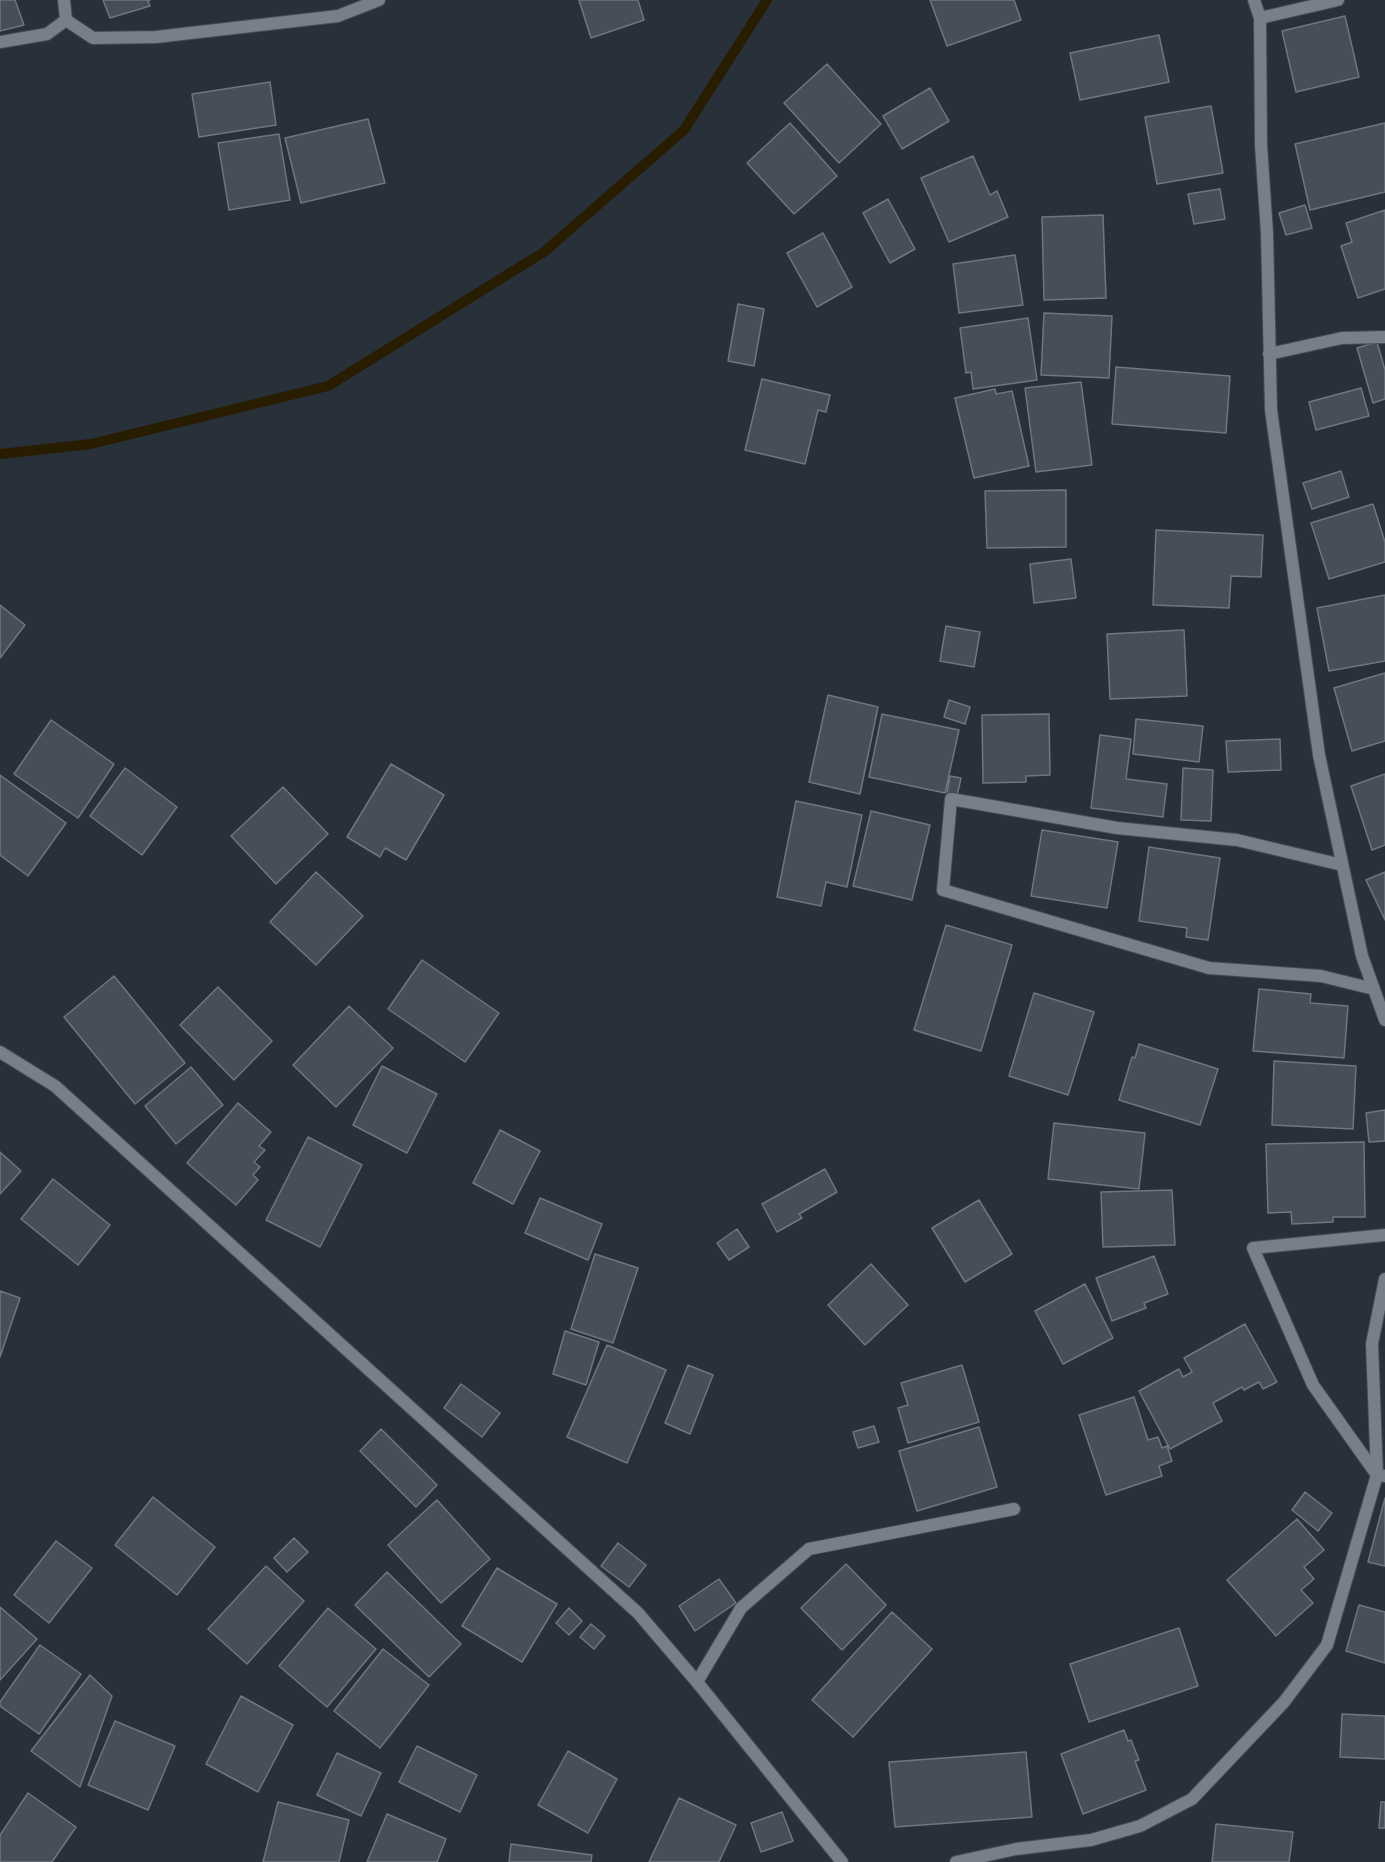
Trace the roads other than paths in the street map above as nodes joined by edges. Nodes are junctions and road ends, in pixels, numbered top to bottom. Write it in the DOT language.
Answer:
graph roads {
  1 [pos="64,0"];
  2 [pos="378,0"];
  3 [pos="1254,0"];
  4 [pos="1338,0"];
  5 [pos="1260,18"];
  6 [pos="66,20"];
  7 [pos="0,42"];
  8 [pos="1385,337"];
  9 [pos="1269,354"];
  10 [pos="1342,865"];
  11 [pos="1374,989"];
  12 [pos="1385,1020"];
  13 [pos="0,1052"];
  14 [pos="1385,1235"];
  15 [pos="1385,1279"];
  16 [pos="1381,1476"];
  17 [pos="1014,1509"];
  18 [pos="698,1682"];
  19 [pos="842,1862"];
  20 [pos="956,1862"];
  1 -- 6 [label="street"];
  2 -- 6 [label="street"];
  3 -- 5 [label="street"];
  4 -- 5 [label="street"];
  5 -- 9 [label="street"];
  6 -- 7 [label="street"];
  8 -- 9 [label="street"];
  9 -- 10 [label="street"];
  10 -- 11 [label="street"];
  10 -- 11 [label="street"];
  11 -- 12 [label="street"];
  13 -- 18 [label="street"];
  14 -- 16 [label="street"];
  15 -- 16 [label="street"];
  16 -- 20 [label="street"];
  17 -- 18 [label="street"];
  18 -- 19 [label="street"];
}
